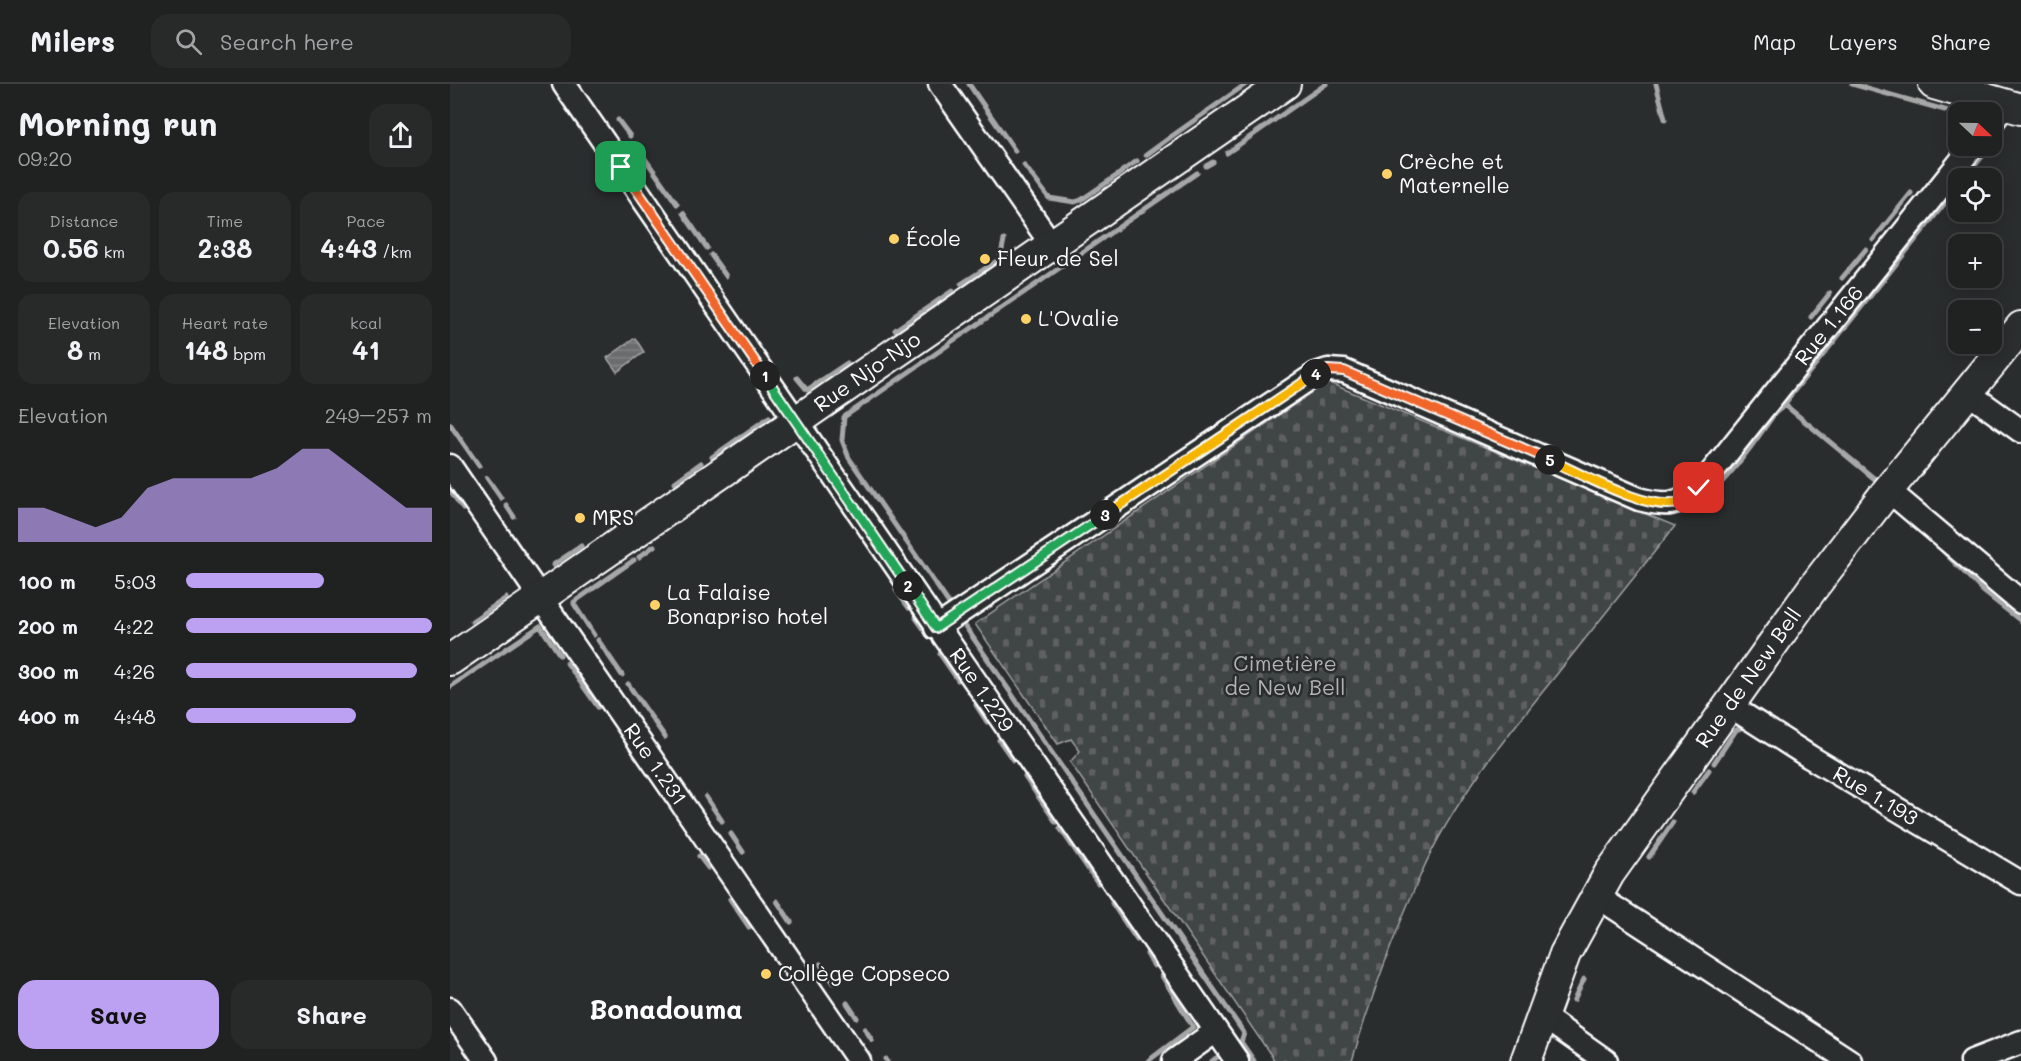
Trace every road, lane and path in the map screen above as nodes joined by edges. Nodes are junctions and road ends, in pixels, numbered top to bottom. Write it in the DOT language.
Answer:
graph roads {
  1 [pos="564,84"];
  2 [pos="940,84"];
  3 [pos="1285,84"];
  4 [pos="1934,84"];
  5 [pos="2006,112"];
  6 [pos="1965,156"];
  7 [pos="1052,245"];
  8 [pos="2021,327"];
  9 [pos="1967,392"];
  10 [pos="796,422"];
  11 [pos="2021,431"];
  12 [pos="450,466"];
  13 [pos="1888,490"];
  14 [pos="541,599"];
  15 [pos="2021,602"];
  16 [pos="936,628"];
  17 [pos="450,660"];
  18 [pos="1730,706"];
  19 [pos="2021,883"];
  20 [pos="1595,895"];
  21 [pos="450,1009"];
  22 [pos="1540,1015"];
  23 [pos="1216,1031"];
  24 [pos="2021,1042"];
  25 [pos="486,1061"];
  26 [pos="859,1061"];
  27 [pos="1174,1061"];
  28 [pos="1236,1061"];
  29 [pos="1526,1061"];
  30 [pos="1606,1061"];
  31 [pos="1850,1061"];
  32 [pos="1972,1061"];
  1 -- 10 [label="street, Rue 1.229"];
  2 -- 7 [label="street"];
  3 -- 7 [label="main road, Rue Njo-Njo"];
  4 -- 5 [label="main road"];
  6 -- 16 [label="street, Rue 1.166"];
  7 -- 10 [label="main road, Rue Njo-Njo"];
  8 -- 9 [label="main road, Rue de New Bell"];
  9 -- 11 [label="street"];
  9 -- 13 [label="main road, Rue de New Bell"];
  10 -- 14 [label="main road, Rue Njo-Njo"];
  10 -- 16 [label="street, Rue 1.229"];
  12 -- 14 [label="street, Rue 1.231"];
  13 -- 15 [label="street"];
  13 -- 18 [label="main road, Rue de New Bell"];
  14 -- 17 [label="main road, Rue Njo-Njo"];
  14 -- 26 [label="street, Rue 1.231"];
  16 -- 23 [label="street, Rue 1.229"];
  18 -- 19 [label="street, Rue 1.193"];
  18 -- 20 [label="main road, Rue de New Bell"];
  20 -- 22 [label="main road, Rue de New Bell"];
  20 -- 31 [label="street"];
  21 -- 25 [label="street"];
  22 -- 29 [label="main road, Rue de New Bell"];
  22 -- 30 [label="street"];
  23 -- 27 [label="street"];
  23 -- 28 [label="street, Rue 1.229"];
  24 -- 32 [label="street"];
}
